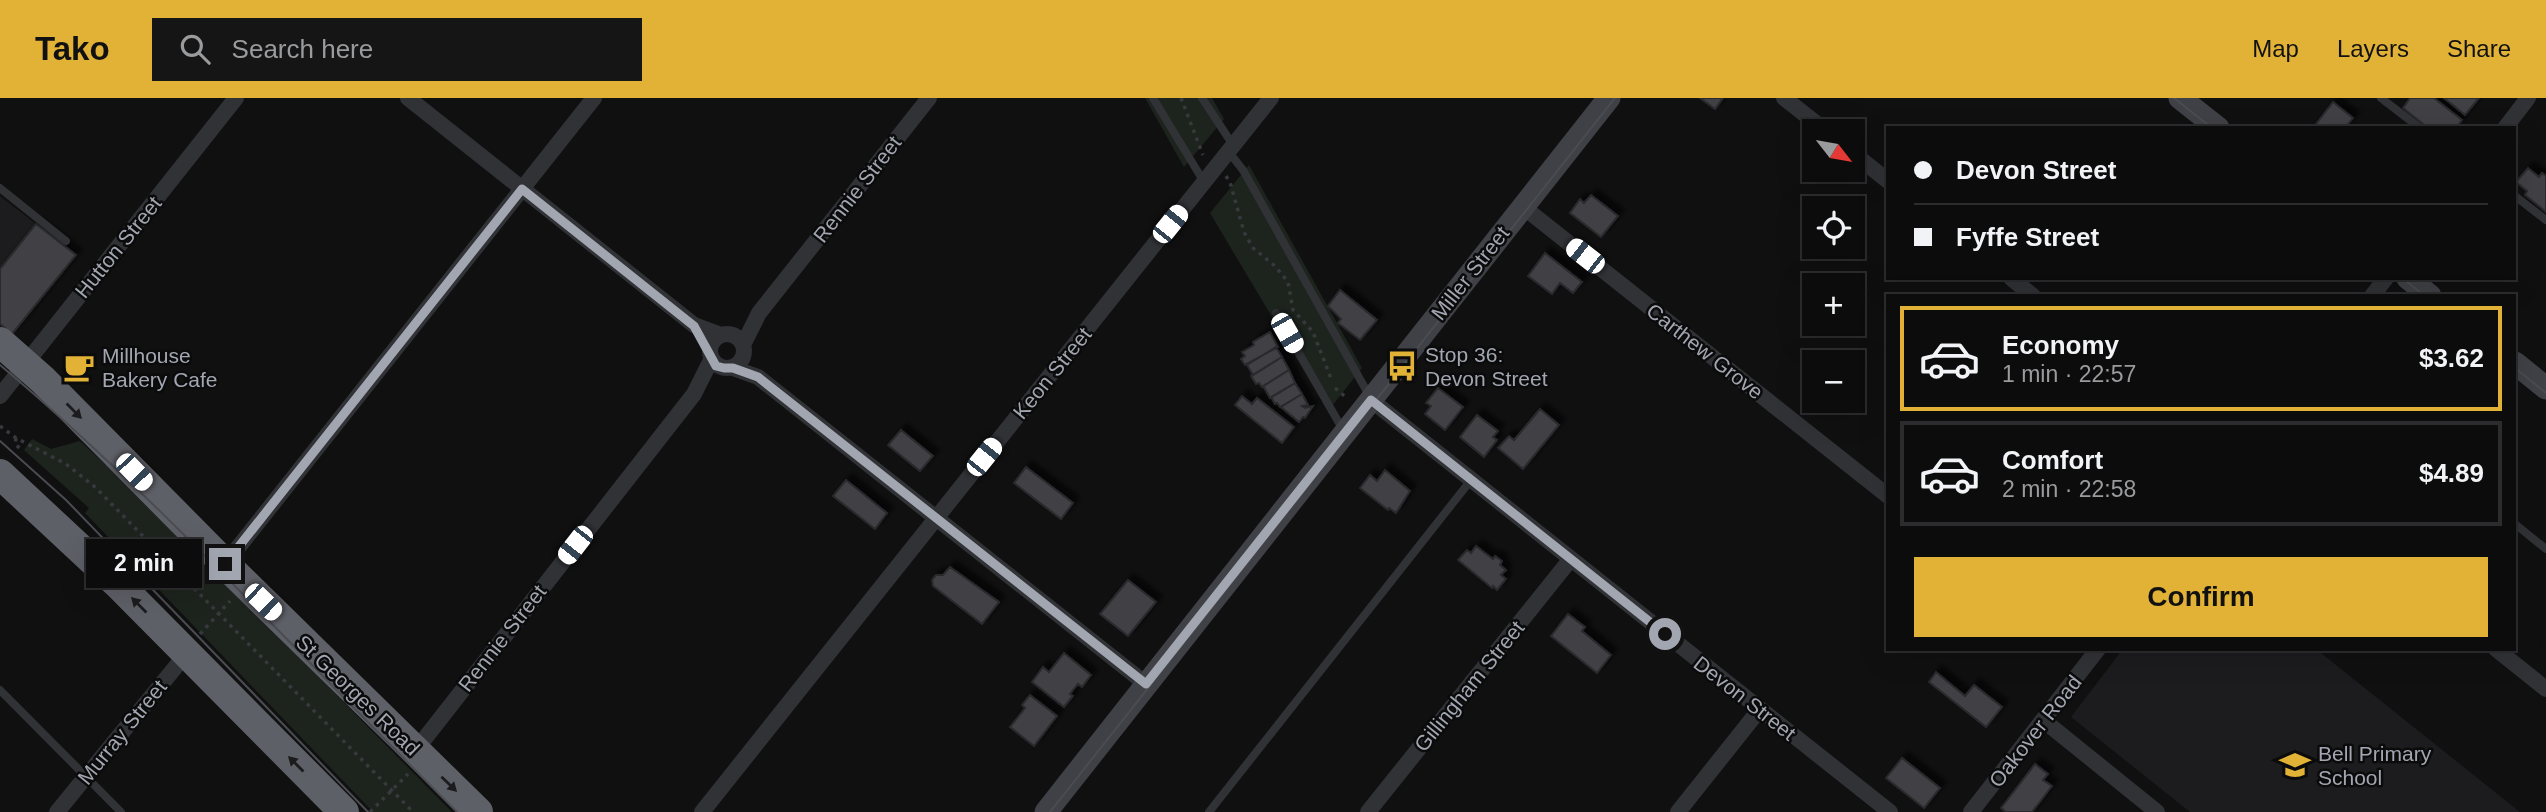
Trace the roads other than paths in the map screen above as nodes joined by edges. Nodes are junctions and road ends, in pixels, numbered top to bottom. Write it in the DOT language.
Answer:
graph roads {
  1 [pos="236,98"];
  2 [pos="408,98"];
  3 [pos="594,98"];
  4 [pos="929,98"];
  5 [pos="1153,98"];
  6 [pos="1202,98"];
  7 [pos="1271,98"];
  8 [pos="1609,98"];
  9 [pos="1784,98"];
  10 [pos="2180,98"];
  11 [pos="2381,98"];
  12 [pos="2528,98"];
  13 [pos="1811,119"];
  14 [pos="2215,126"];
  15 [pos="2417,126"];
  16 [pos="2507,126"];
  17 [pos="1231,148"];
  18 [pos="1866,163"];
  19 [pos="1886,179"];
  20 [pos="1204,182"];
  21 [pos="0,188"];
  22 [pos="522,189"];
  23 [pos="2516,196"];
  24 [pos="1522,206"];
  25 [pos="2546,220"];
  26 [pos="66,241"];
  27 [pos="2013,280"];
  28 [pos="2384,280"];
  29 [pos="2410,280"];
  30 [pos="2031,294"];
  31 [pos="2374,294"];
  32 [pos="2428,294"];
  33 [pos="759,313"];
  34 [pos="1276,313"];
  35 [pos="694,326"];
  36 [pos="725,334"];
  37 [pos="0,342"];
  38 [pos="727,358"];
  39 [pos="25,363"];
  40 [pos="2516,364"];
  41 [pos="2546,388"];
  42 [pos="0,396"];
  43 [pos="1371,400"];
  44 [pos="1345,432"];
  45 [pos="0,474"];
  46 [pos="1471,480"];
  47 [pos="1886,494"];
  48 [pos="935,519"];
  49 [pos="2516,525"];
  50 [pos="2546,549"];
  51 [pos="1570,560"];
  52 [pos="235,574"];
  53 [pos="2498,651"];
  54 [pos="2090,652"];
  55 [pos="187,653"];
  56 [pos="1146,684"];
  57 [pos="2546,689"];
  58 [pos="0,690"];
  59 [pos="1760,709"];
  60 [pos="2043,720"];
  61 [pos="420,755"];
  62 [pos="86,776"];
  63 [pos="57,812"];
  64 [pos="121,812"];
  65 [pos="344,812"];
  66 [pos="477,812"];
  67 [pos="702,812"];
  68 [pos="1046,812"];
  69 [pos="1209,812"];
  70 [pos="1368,812"];
  71 [pos="1678,812"];
  72 [pos="1889,812"];
  73 [pos="1971,812"];
  74 [pos="2157,812"];
  1 -- 39 [label="street, Hutton Street"];
  2 -- 22 [label="street"];
  3 -- 22 [label="street"];
  4 -- 33 [label="street, Rennie Street"];
  5 -- 20 [label="lane"];
  6 -- 17 [label="lane"];
  7 -- 17 [label="street, Keon Street"];
  8 -- 24 [label="street, Miller Street"];
  9 -- 13 [label="street"];
  10 -- 14 [label="street"];
  11 -- 15 [label="lane"];
  12 -- 16 [label="street"];
  17 -- 20 [label="street, Keon Street"];
  17 -- 43 [label="lane"];
  18 -- 19 [label="street"];
  20 -- 48 [label="street, Keon Street"];
  21 -- 26 [label="lane"];
  22 -- 35 [label="street"];
  22 -- 52 [label="street"];
  23 -- 25 [label="lane"];
  24 -- 43 [label="street, Miller Street"];
  24 -- 47 [label="street, Carthew Grove"];
  27 -- 30 [label="street"];
  28 -- 31 [label="street"];
  29 -- 32 [label="street"];
  33 -- 36 [label="street, Rennie Street"];
  33 -- 38 [label="street, Rennie Street"];
  34 -- 44 [label="lane"];
  35 -- 36 [label="street"];
  35 -- 38 [label="street"];
  36 -- 38 [label="street"];
  36 -- 38 [label="street, Rennie Street"];
  37 -- 39 [label="highway, St Georges Road"];
  38 -- 48 [label="street"];
  38 -- 61 [label="street, Rennie Street"];
  39 -- 42 [label="street, Hutton Street"];
  39 -- 52 [label="highway, St Georges Road, one-way"];
  40 -- 41 [label="street"];
  43 -- 44 [label="street, Miller Street"];
  43 -- 46 [label="street, Devon Street"];
  44 -- 56 [label="street, Miller Street"];
  55 -- 45 [label="highway, one-way"];
  46 -- 51 [label="street, Devon Street"];
  46 -- 69 [label="lane"];
  48 -- 56 [label="street"];
  48 -- 67 [label="street, Keon Street"];
  49 -- 50 [label="lane"];
  51 -- 59 [label="street, Devon Street"];
  51 -- 70 [label="street, Gillingham Street"];
  52 -- 61 [label="highway, St Georges Road"];
  53 -- 57 [label="street"];
  54 -- 60 [label="street, Oakover Road"];
  55 -- 62 [label="street, Murray Street"];
  65 -- 55 [label="highway, one-way"];
  56 -- 68 [label="street, Miller Street"];
  58 -- 62 [label="lane"];
  59 -- 71 [label="street"];
  59 -- 72 [label="street, Devon Street"];
  60 -- 73 [label="street, Oakover Road"];
  60 -- 74 [label="street"];
  61 -- 66 [label="highway, St Georges Road, one-way"];
  62 -- 63 [label="street, Murray Street"];
  62 -- 64 [label="lane"];
}
